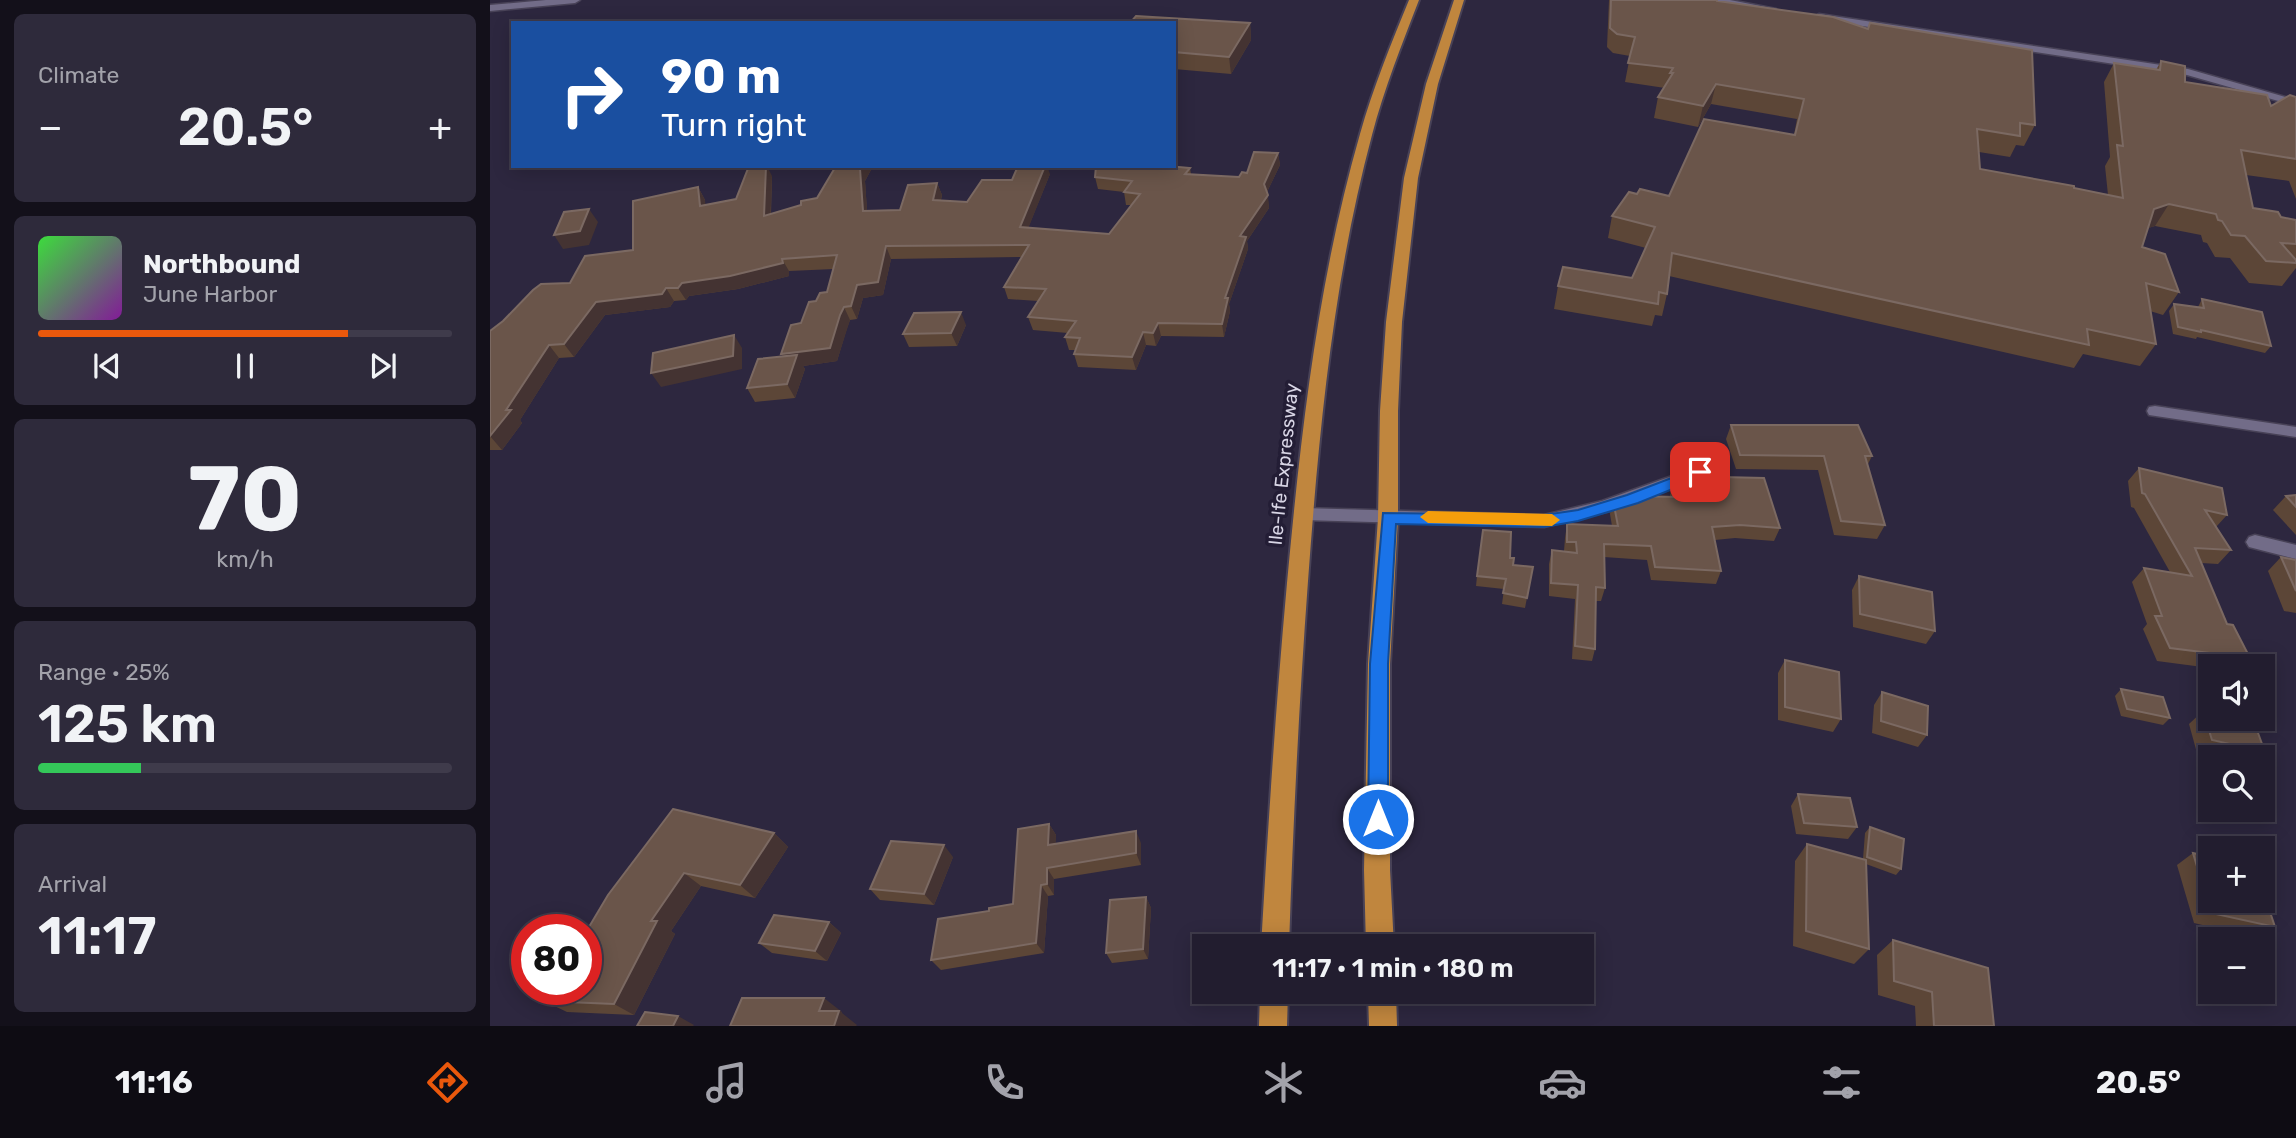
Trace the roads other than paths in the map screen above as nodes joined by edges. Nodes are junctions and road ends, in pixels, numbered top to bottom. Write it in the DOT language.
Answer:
graph roads {
  1 [pos="575,0"];
  2 [pos="1414,0"];
  3 [pos="1459,0"];
  4 [pos="1712,0"];
  5 [pos="490,8"];
  6 [pos="1778,10"];
  7 [pos="1804,14"];
  8 [pos="2296,103"];
  9 [pos="2155,411"];
  10 [pos="2296,432"];
  11 [pos="1700,472"];
  12 [pos="1303,514"];
  13 [pos="1388,518"];
  14 [pos="2255,542"];
  15 [pos="2296,552"];
  16 [pos="1276,934"];
  17 [pos="1379,934"];
  18 [pos="1274,1004"];
  19 [pos="1382,1004"];
  20 [pos="1273,1026"];
  21 [pos="1383,1026"];
  1 -- 5 [label="street"];
  2 -- 12 [label="highway, Ile-Ife Expressway"];
  3 -- 13 [label="highway"];
  4 -- 6 [label="street"];
  7 -- 8 [label="street"];
  9 -- 10 [label="street"];
  11 -- 13 [label="street"];
  12 -- 13 [label="street"];
  12 -- 16 [label="highway, Ile-Ife Expressway"];
  13 -- 17 [label="highway"];
  14 -- 15 [label="street"];
  18 -- 20 [label="highway"];
  19 -- 21 [label="highway"];
}
